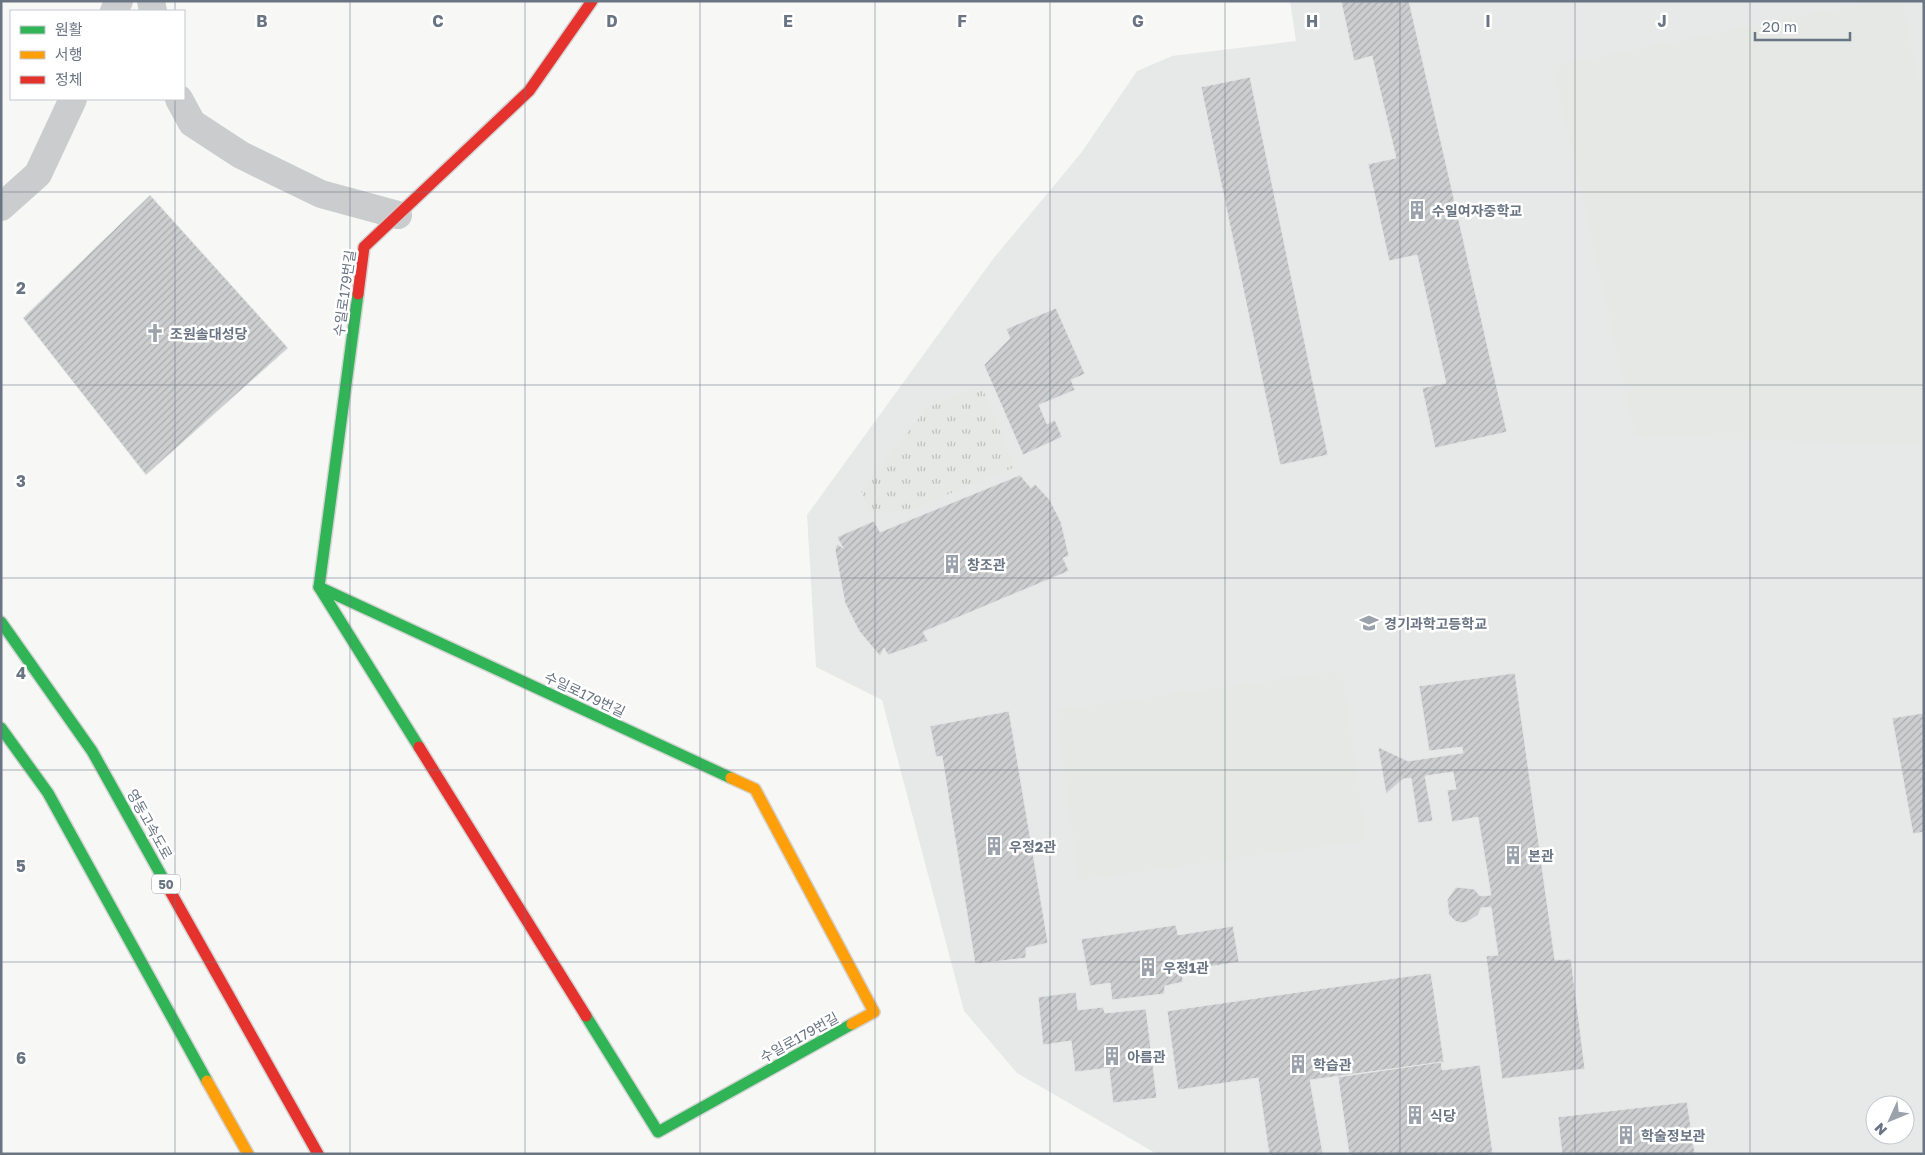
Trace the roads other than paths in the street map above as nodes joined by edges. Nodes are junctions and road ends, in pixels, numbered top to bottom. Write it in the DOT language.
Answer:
graph roads {
  1 [pos="592,1"];
  2 [pos="73,100"];
  3 [pos="180,100"];
  4 [pos="1,207"];
  5 [pos="398,215"];
  6 [pos="319,587"];
  7 [pos="1,622"];
  8 [pos="1,728"];
  9 [pos="248,1154"];
  10 [pos="318,1154"];
  1 -- 5 [label="main road, 수일로179번길"];
  2 -- 4 [label="street"];
  3 -- 5 [label="street"];
  5 -- 6 [label="main road, 수일로179번길"];
  6 -- 6 [label="main road, 수일로179번길"];
  7 -- 10 [label="main road, 영동고속도로 / 50"];
  8 -- 9 [label="main road"];
}
